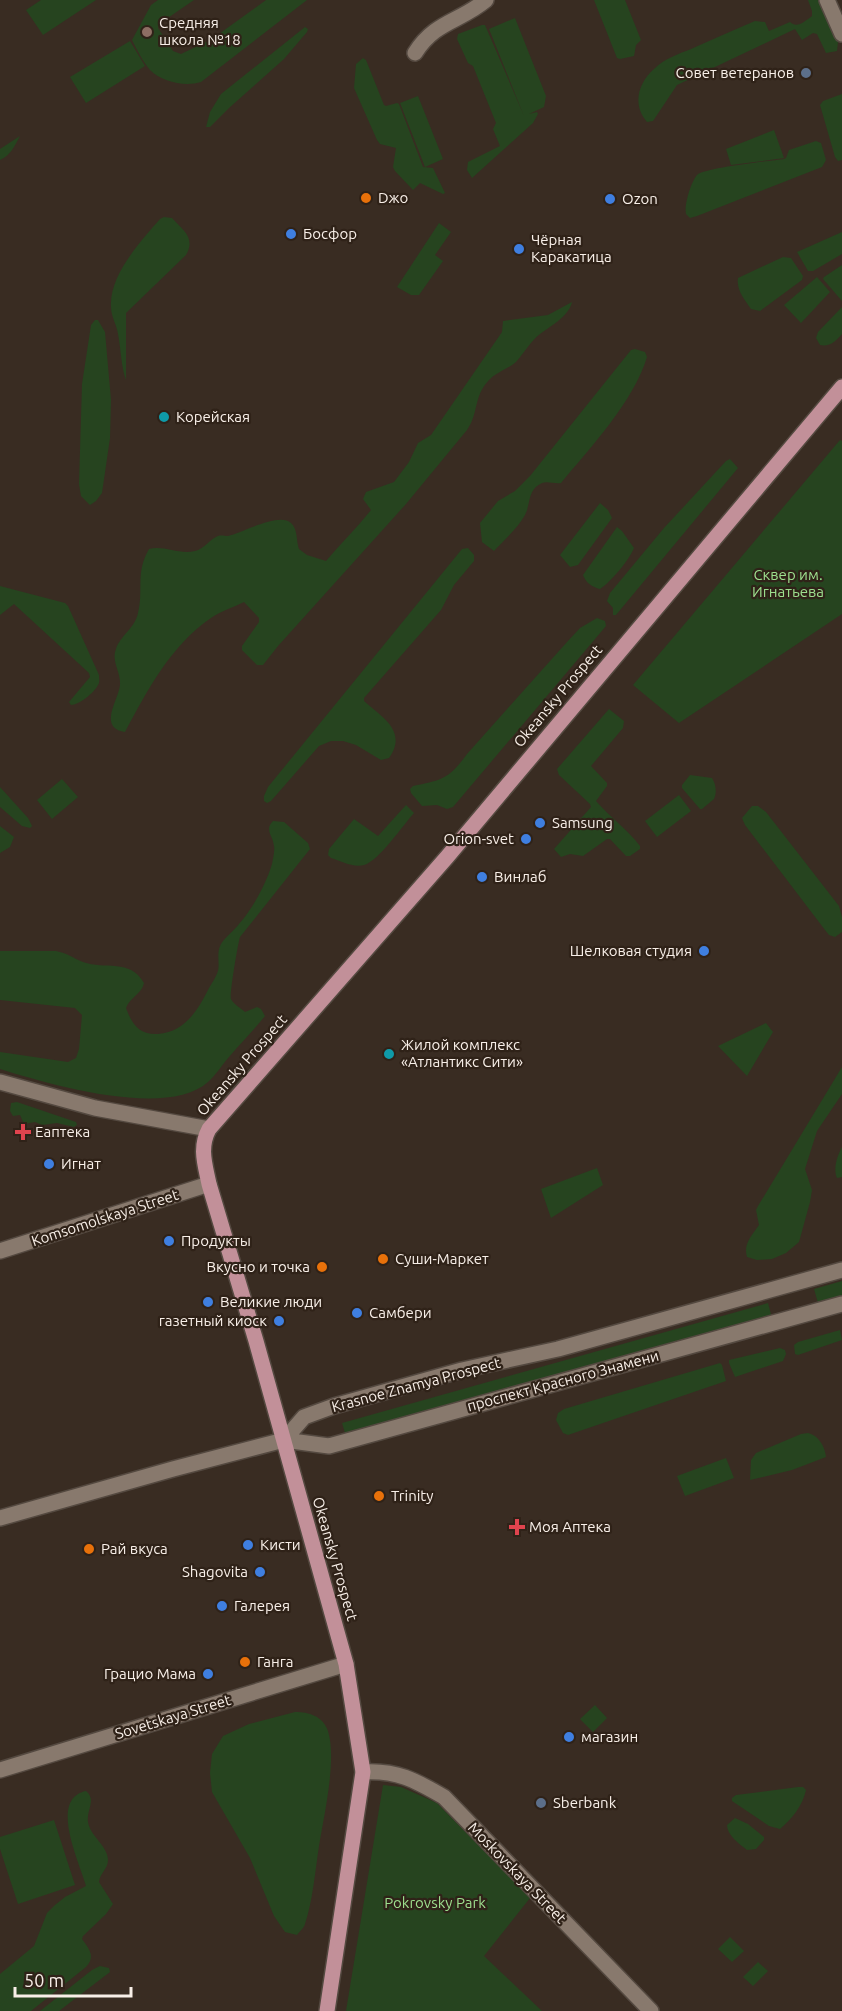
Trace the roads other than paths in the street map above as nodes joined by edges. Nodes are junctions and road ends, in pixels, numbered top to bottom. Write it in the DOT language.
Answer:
graph roads {
  1 [pos="486,0"];
  2 [pos="827,0"];
  3 [pos="842,34"];
  4 [pos="415,53"];
  5 [pos="842,387"];
  6 [pos="0,1082"];
  7 [pos="209,1129"];
  8 [pos="209,1184"];
  9 [pos="0,1251"];
  10 [pos="842,1270"];
  11 [pos="842,1304"];
  12 [pos="284,1440"];
  13 [pos="0,1518"];
  14 [pos="346,1664"];
  15 [pos="0,1770"];
  16 [pos="363,1772"];
  17 [pos="327,2011"];
  18 [pos="651,2011"];
  1 -- 4 [label="main road"];
  2 -- 3 [label="main road"];
  5 -- 7 [label="main road, Okeansky Prospect"];
  6 -- 7 [label="main road"];
  7 -- 8 [label="main road, Okeansky Prospect"];
  8 -- 9 [label="main road, Komsomolskaya Street"];
  8 -- 12 [label="main road, Okeansky Prospect"];
  10 -- 12 [label="main road, Krasnoe Znamya Prospect"];
  11 -- 12 [label="main road, проспект Красного Знамени"];
  12 -- 13 [label="main road"];
  12 -- 14 [label="main road, Okeansky Prospect"];
  14 -- 15 [label="main road, Sovetskaya Street"];
  14 -- 16 [label="main road, Okeansky Prospect"];
  16 -- 17 [label="main road, Okeansky Prospect"];
  16 -- 18 [label="main road, Moskovskaya Street"];
}
